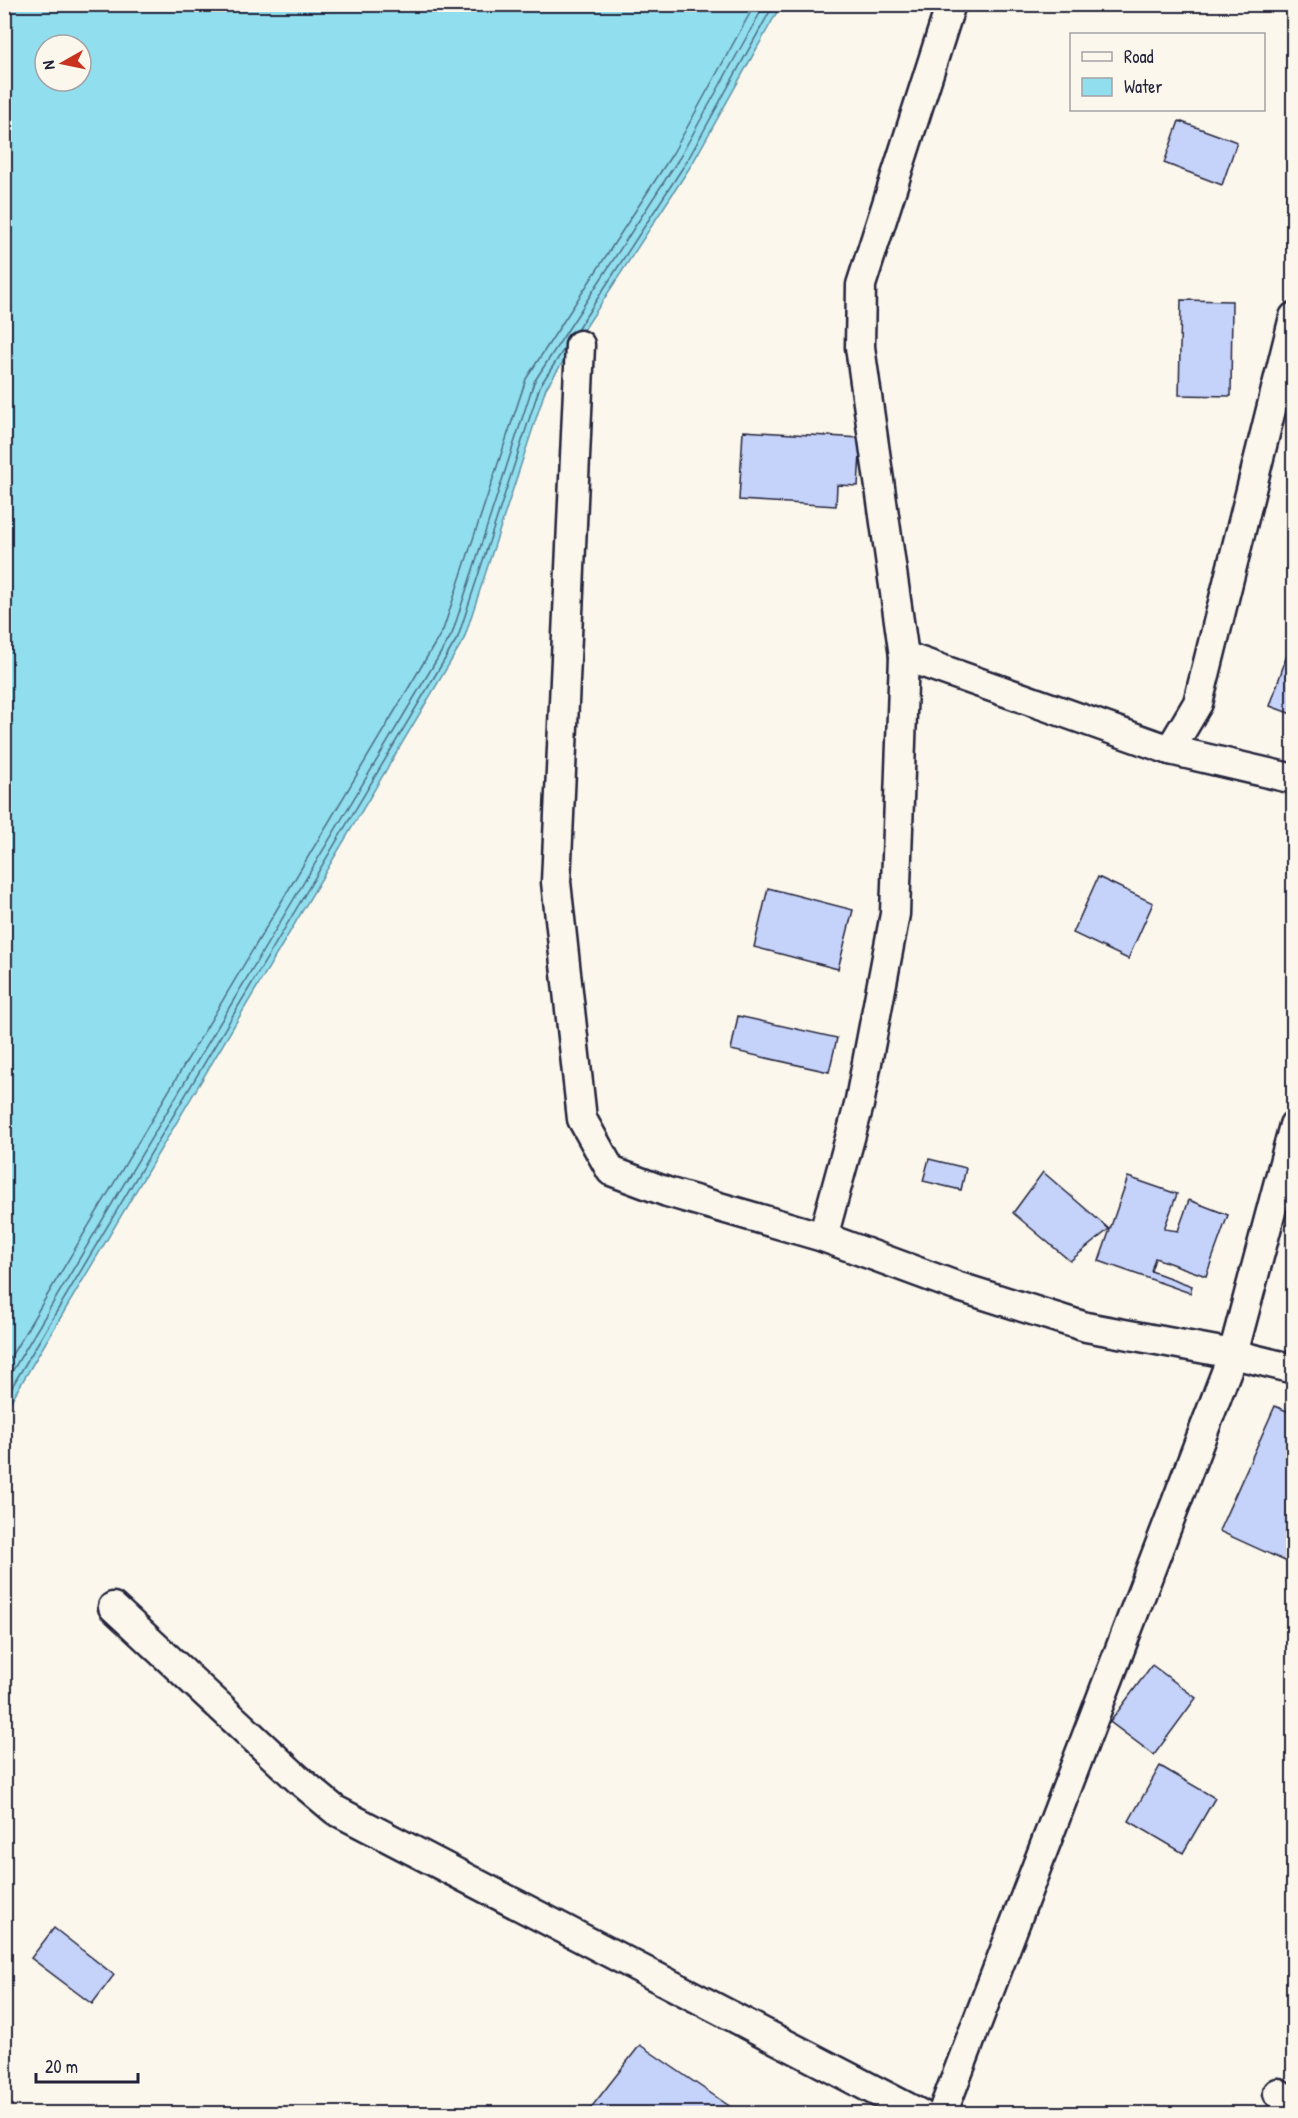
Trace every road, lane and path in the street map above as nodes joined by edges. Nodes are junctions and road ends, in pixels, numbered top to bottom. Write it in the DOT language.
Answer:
graph roads {
  1 [pos="951,4"];
  2 [pos="1293,317"];
  3 [pos="580,345"];
  4 [pos="904,656"];
  5 [pos="1170,750"];
  6 [pos="1293,779"];
  7 [pos="1293,1125"];
  8 [pos="823,1237"];
  9 [pos="1233,1354"];
  10 [pos="1293,1369"];
  11 [pos="113,1607"];
  12 [pos="920,2114"];
  13 [pos="942,2114"];
  1 -- 4 [label="street"];
  2 -- 5 [label="street"];
  3 -- 8 [label="street"];
  4 -- 5 [label="street"];
  4 -- 8 [label="street"];
  5 -- 6 [label="street"];
  7 -- 9 [label="street"];
  8 -- 9 [label="street"];
  9 -- 10 [label="street"];
  9 -- 13 [label="street"];
  11 -- 12 [label="street"];
}
